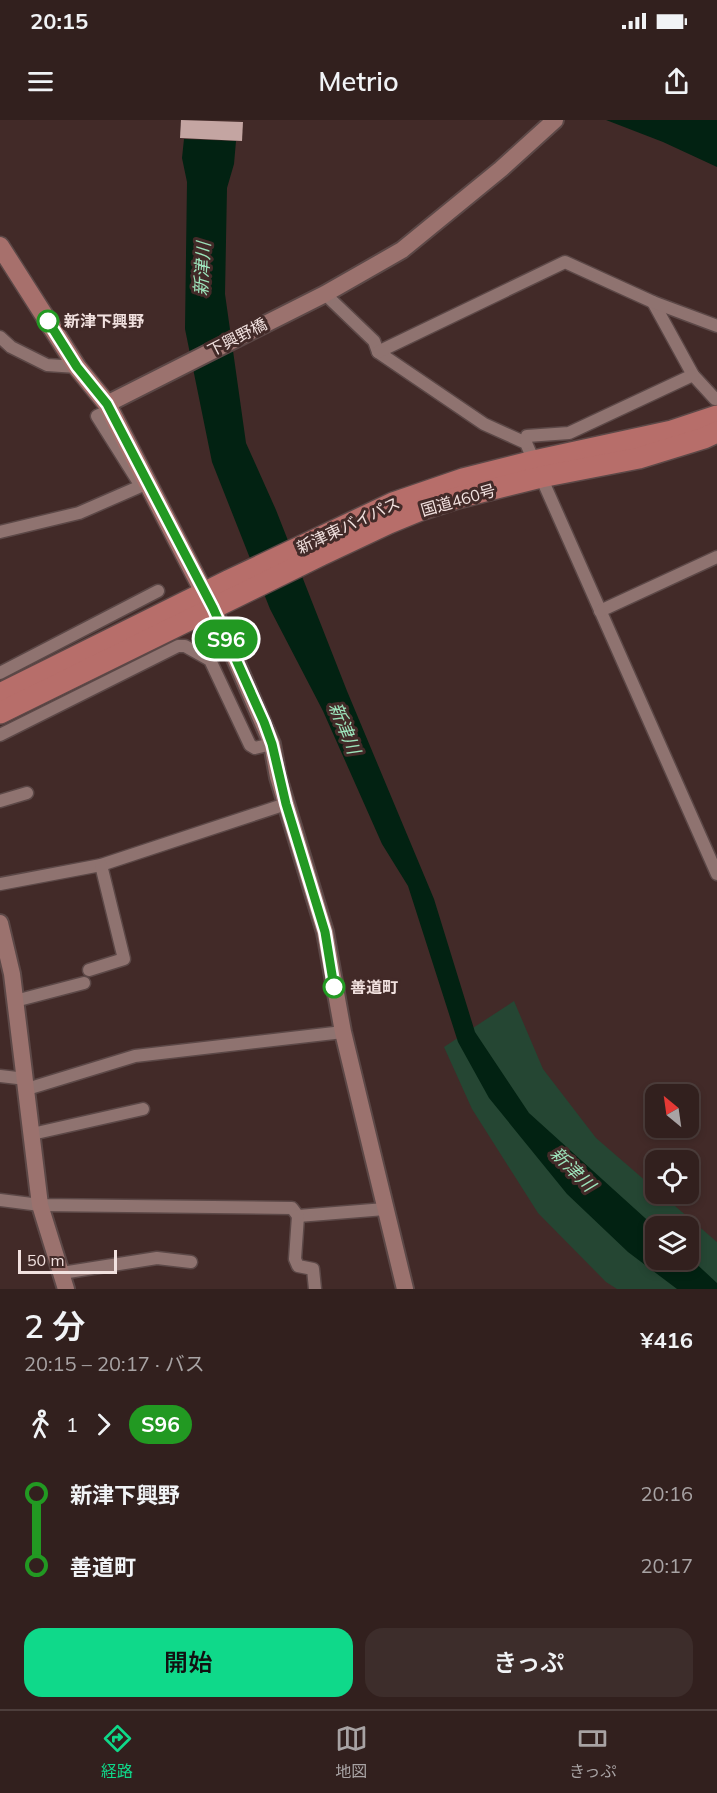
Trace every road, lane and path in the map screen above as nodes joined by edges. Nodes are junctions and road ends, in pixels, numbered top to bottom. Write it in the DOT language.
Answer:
graph roads {
  1 [pos="555,120"];
  2 [pos="0,246"];
  3 [pos="325,294"];
  4 [pos="653,303"];
  5 [pos="717,326"];
  6 [pos="0,337"];
  7 [pos="378,352"];
  8 [pos="77,367"];
  9 [pos="693,375"];
  10 [pos="108,407"];
  11 [pos="716,425"];
  12 [pos="533,461"];
  13 [pos="0,532"];
  14 [pos="717,557"];
  15 [pos="158,591"];
  16 [pos="208,600"];
  17 [pos="600,611"];
  18 [pos="167,622"];
  19 [pos="0,673"];
  20 [pos="0,694"];
  21 [pos="0,713"];
  22 [pos="0,735"];
  23 [pos="272,744"];
  24 [pos="27,793"];
  25 [pos="0,801"];
  26 [pos="286,804"];
  27 [pos="101,864"];
  28 [pos="717,874"];
  29 [pos="0,884"];
  30 [pos="1,927"];
  31 [pos="89,970"];
  32 [pos="6,977"];
  33 [pos="84,983"];
  34 [pos="15,1001"];
  35 [pos="343,1032"];
  36 [pos="0,1076"];
  37 [pos="26,1084"];
  38 [pos="143,1109"];
  39 [pos="32,1134"];
  40 [pos="0,1200"];
  41 [pos="40,1205"];
  42 [pos="386,1209"];
  43 [pos="297,1216"];
  44 [pos="190,1262"];
  45 [pos="64,1281"];
  46 [pos="315,1289"];
  47 [pos="405,1289"];
  1 -- 3 [label="street, 下興野橋"];
  2 -- 8 [label="main road"];
  3 -- 7 [label="street"];
  3 -- 10 [label="street, 下興野橋"];
  4 -- 5 [label="street"];
  4 -- 7 [label="street"];
  4 -- 9 [label="street"];
  6 -- 8 [label="street"];
  7 -- 12 [label="street"];
  8 -- 10 [label="main road"];
  9 -- 11 [label="street"];
  9 -- 12 [label="street"];
  10 -- 13 [label="street"];
  10 -- 16 [label="main road"];
  11 -- 12 [label="highway, 国道460号"];
  12 -- 16 [label="highway, 国道460号"];
  12 -- 17 [label="street"];
  14 -- 17 [label="street"];
  15 -- 19 [label="street"];
  16 -- 18 [label="highway"];
  16 -- 23 [label="street"];
  17 -- 28 [label="street"];
  18 -- 20 [label="highway"];
  18 -- 21 [label="highway"];
  22 -- 23 [label="street"];
  23 -- 26 [label="street"];
  24 -- 25 [label="street"];
  26 -- 27 [label="street"];
  26 -- 35 [label="street"];
  27 -- 29 [label="street"];
  27 -- 31 [label="street"];
  30 -- 32 [label="street"];
  32 -- 34 [label="street"];
  33 -- 34 [label="street"];
  34 -- 37 [label="street"];
  35 -- 37 [label="street"];
  35 -- 42 [label="street"];
  36 -- 37 [label="street"];
  37 -- 39 [label="street"];
  38 -- 39 [label="street"];
  39 -- 41 [label="street"];
  40 -- 41 [label="street"];
  41 -- 43 [label="street"];
  41 -- 45 [label="street"];
  42 -- 43 [label="street"];
  42 -- 47 [label="street"];
  43 -- 46 [label="street"];
  44 -- 45 [label="street"];
}
